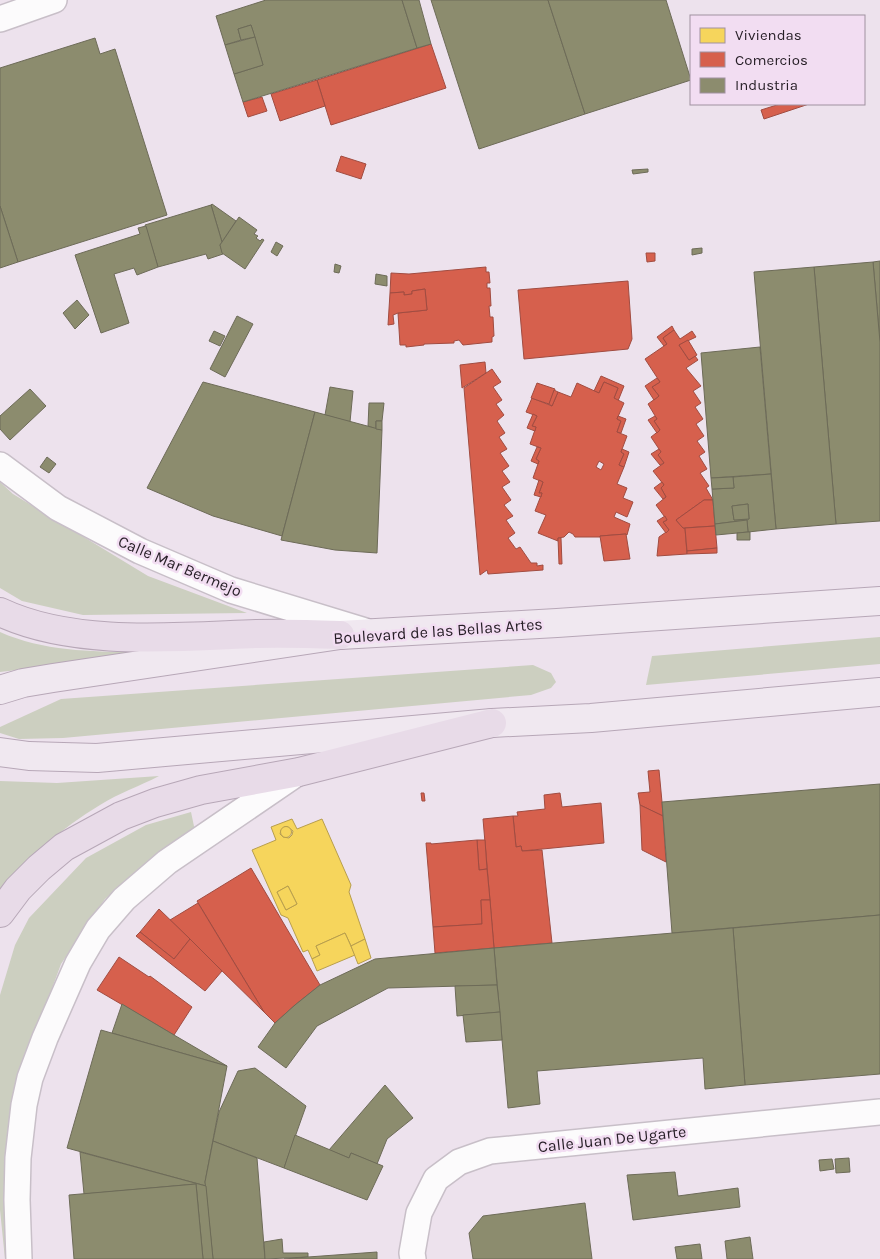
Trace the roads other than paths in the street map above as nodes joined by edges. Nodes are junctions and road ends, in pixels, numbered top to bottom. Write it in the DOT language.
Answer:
graph roads {
  1 [pos="54,0"];
  2 [pos="0,19"];
  3 [pos="0,465"];
  4 [pos="880,600"];
  5 [pos="0,612"];
  6 [pos="374,634"];
  7 [pos="340,636"];
  8 [pos="0,690"];
  9 [pos="880,692"];
  10 [pos="492,723"];
  11 [pos="0,752"];
  12 [pos="299,772"];
  13 [pos="0,913"];
  14 [pos="880,1112"];
  15 [pos="19,1259"];
  16 [pos="413,1259"];
  1 -- 2 [label="street"];
  3 -- 6 [label="street, Calle Mar Bermejo"];
  4 -- 6 [label="main road, Boulevard de las Bellas Artes"];
  5 -- 7 [label="highway"];
  6 -- 7 [label="main road, Boulevard de las Bellas Artes"];
  7 -- 8 [label="main road, Boulevard de las Bellas Artes"];
  9 -- 10 [label="main road"];
  10 -- 11 [label="main road"];
  10 -- 12 [label="highway"];
  12 -- 13 [label="highway"];
  12 -- 15 [label="street"];
  14 -- 16 [label="street, Calle Juan De Ugarte"];
}
